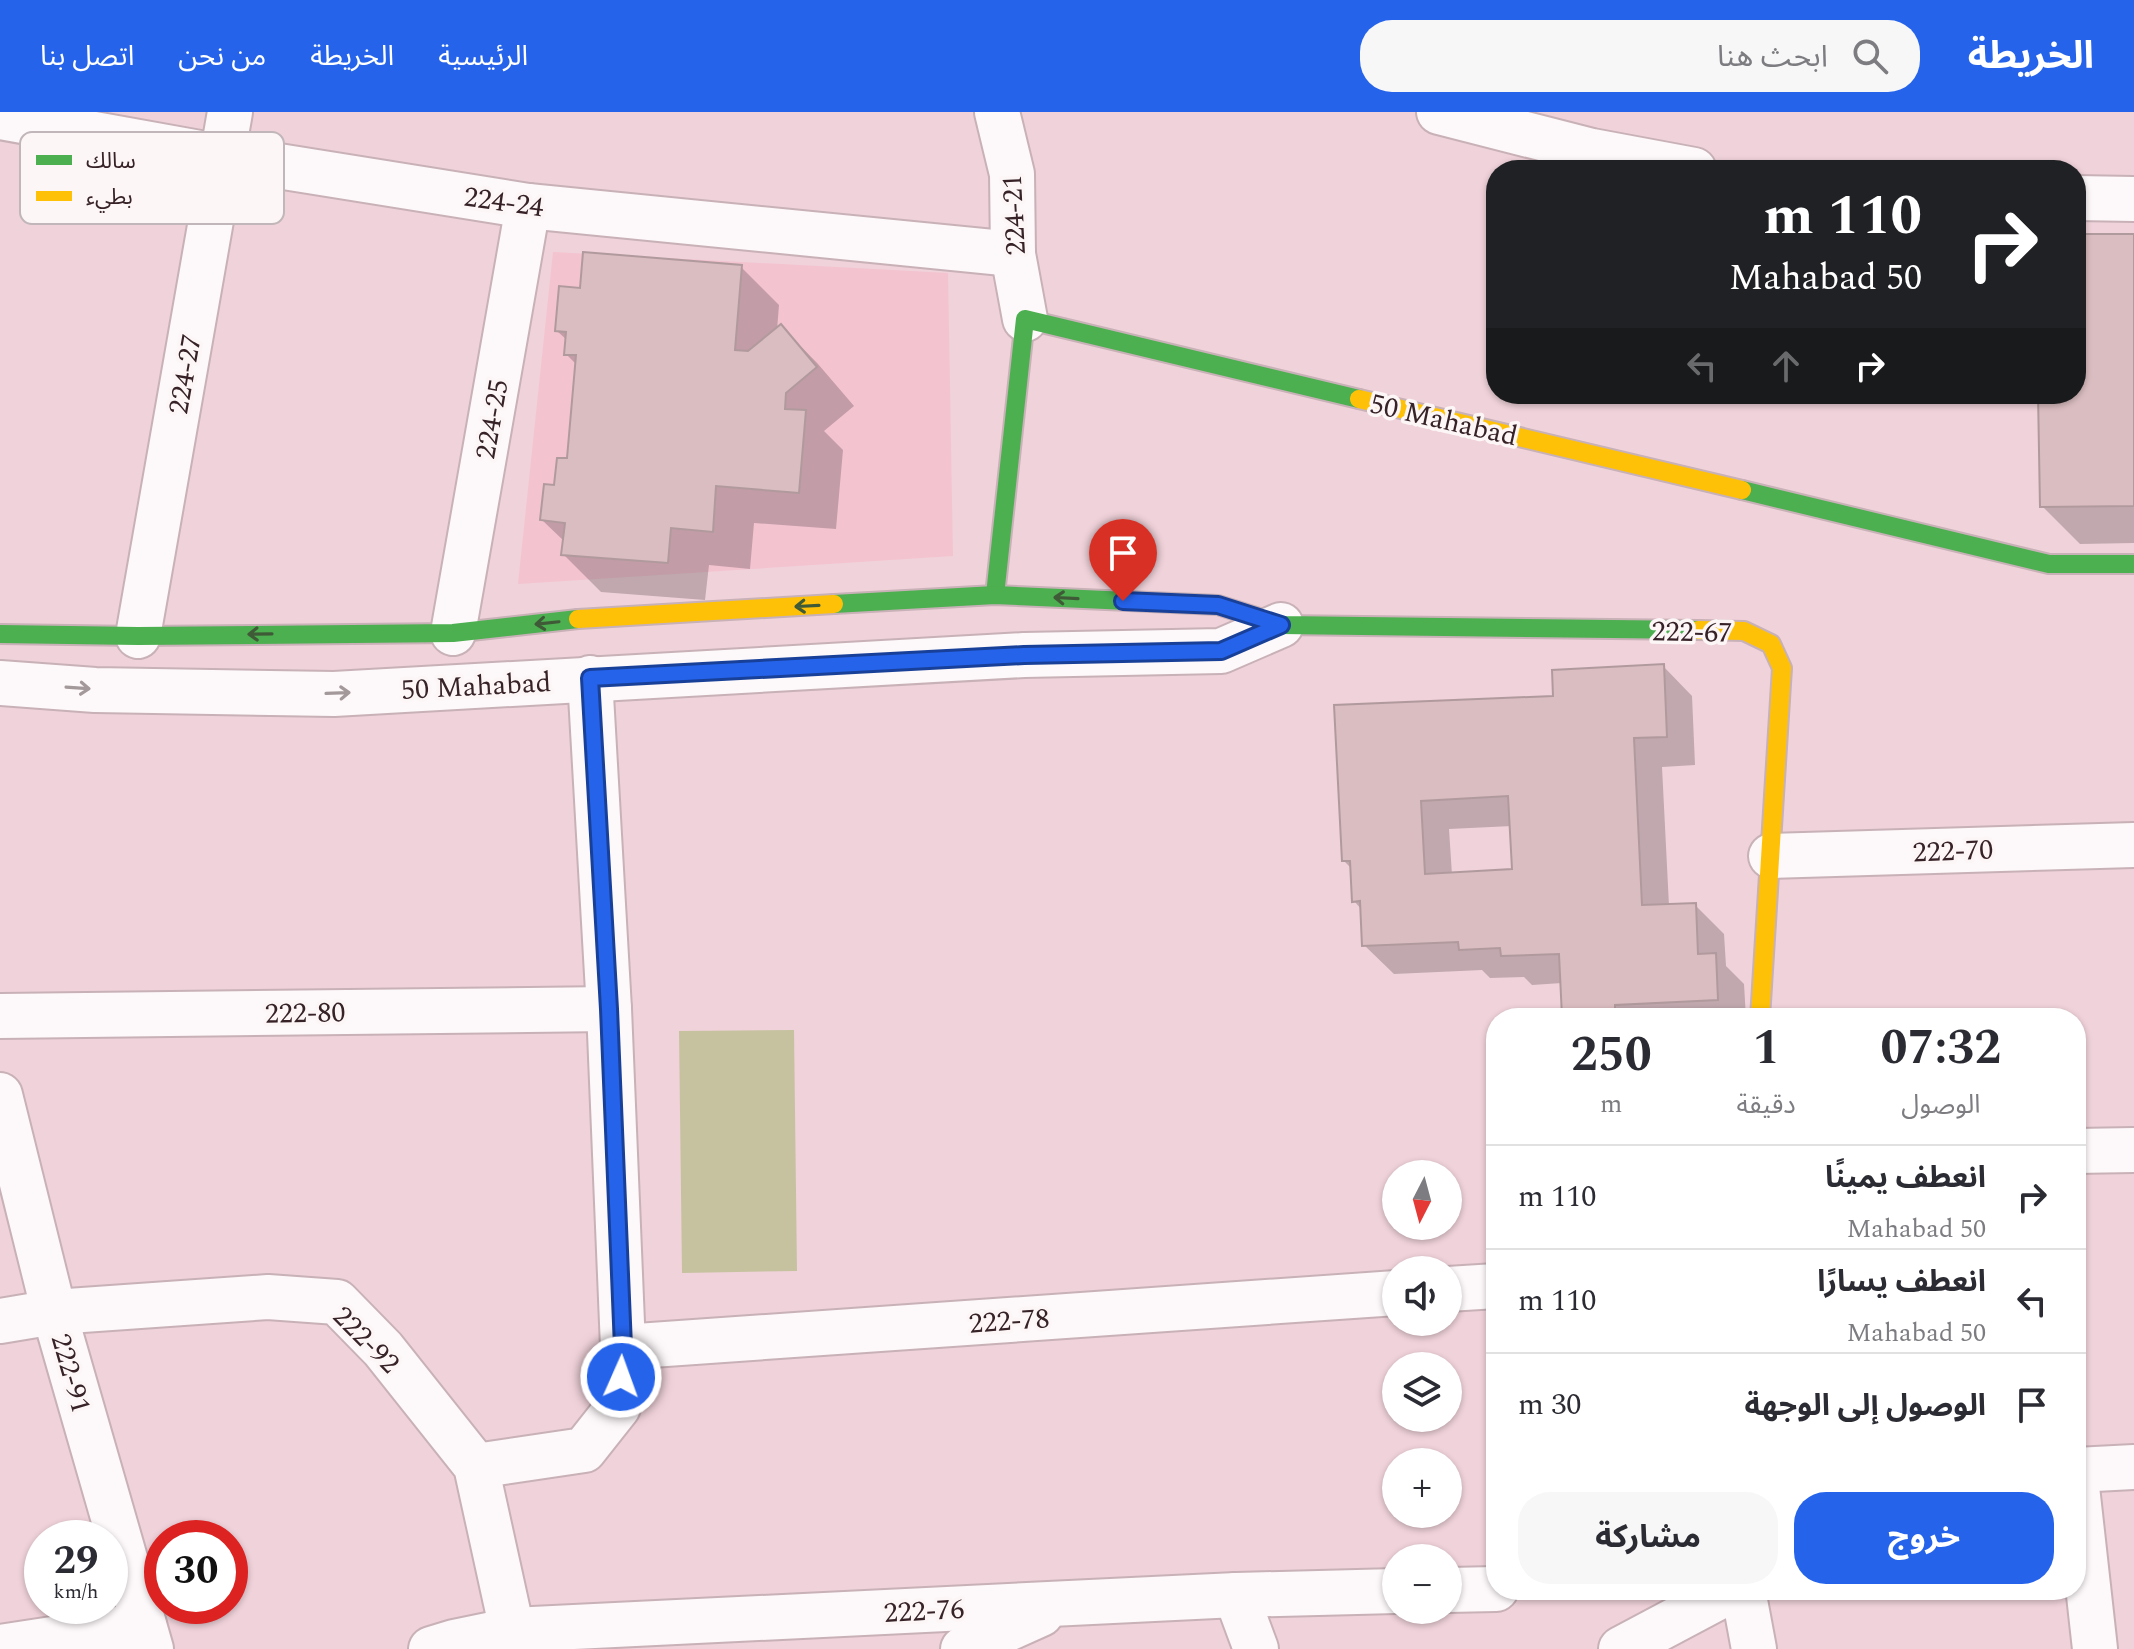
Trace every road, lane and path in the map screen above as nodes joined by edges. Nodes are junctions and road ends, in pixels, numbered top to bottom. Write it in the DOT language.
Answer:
graph roads {
  1 [pos="230,112"];
  2 [pos="997,112"];
  3 [pos="1439,112"];
  4 [pos="0,117"];
  5 [pos="83,132"];
  6 [pos="226,132"];
  7 [pos="1640,160"];
  8 [pos="284,167"];
  9 [pos="2086,198"];
  10 [pos="2134,199"];
  11 [pos="528,206"];
  12 [pos="210,224"];
  13 [pos="1013,254"];
  14 [pos="1025,319"];
  15 [pos="2134,564"];
  16 [pos="995,595"];
  17 [pos="1281,625"];
  18 [pos="453,633"];
  19 [pos="0,634"];
  20 [pos="138,636"];
  21 [pos="590,678"];
  22 [pos="0,683"];
  23 [pos="2134,845"];
  24 [pos="1771,856"];
  25 [pos="1761,1008"];
  26 [pos="609,1009"];
  27 [pos="0,1016"];
  28 [pos="0,1095"];
  29 [pos="2134,1150"];
  30 [pos="2086,1151"];
  31 [pos="0,1226"];
  32 [pos="1486,1287"];
  33 [pos="1462,1288"];
  34 [pos="1382,1294"];
  35 [pos="54,1312"];
  36 [pos="0,1321"];
  37 [pos="623,1347"];
  38 [pos="476,1466"];
  39 [pos="2134,1467"];
  40 [pos="2086,1469"];
  41 [pos="2086,1568"];
  42 [pos="1486,1589"];
  43 [pos="1462,1590"];
  44 [pos="1382,1591"];
  45 [pos="1236,1595"];
  46 [pos="1713,1600"];
  47 [pos="1745,1600"];
  48 [pos="1064,1603"];
  49 [pos="512,1630"];
  50 [pos="148,1637"];
  51 [pos="0,1647"];
  52 [pos="447,1647"];
  53 [pos="963,1649"];
  54 [pos="1256,1649"];
  55 [pos="1621,1649"];
  56 [pos="1754,1649"];
  57 [pos="2095,1649"];
  1 -- 6 [label="street, 224-27"];
  2 -- 13 [label="street, 224-21"];
  3 -- 7 [label="street"];
  4 -- 5 [label="street, 224-24"];
  8 -- 11 [label="street, 224-24"];
  9 -- 10 [label="street"];
  11 -- 13 [label="street, 224-24"];
  11 -- 18 [label="street, 224-25"];
  12 -- 20 [label="street, 224-27"];
  13 -- 14 [label="street, 224-21"];
  14 -- 15 [label="street, 50 Mahabad"];
  14 -- 16 [label="street"];
  17 -- 16 [label="street, 50 Mahabad, one-way"];
  16 -- 18 [label="street, 50 Mahabad, one-way"];
  17 -- 21 [label="street, 50 Mahabad"];
  17 -- 24 [label="street, 222-67"];
  18 -- 20 [label="street, 50 Mahabad, one-way"];
  19 -- 20 [label="street, 50 Mahabad"];
  22 -- 21 [label="street, 50 Mahabad, one-way"];
  21 -- 26 [label="street"];
  23 -- 24 [label="street, 222-70"];
  24 -- 25 [label="street, 222-67"];
  26 -- 27 [label="street, 222-80"];
  26 -- 37 [label="street"];
  28 -- 35 [label="street, 222-91"];
  29 -- 30 [label="street"];
  31 -- 35 [label="street"];
  32 -- 33 [label="street"];
  34 -- 37 [label="street, 222-78"];
  35 -- 36 [label="street, 222-92"];
  35 -- 38 [label="street, 222-92"];
  35 -- 50 [label="street, 222-91"];
  37 -- 38 [label="street"];
  38 -- 49 [label="street, 222-92"];
  39 -- 40 [label="street"];
  41 -- 57 [label="street"];
  42 -- 43 [label="street"];
  44 -- 45 [label="street, 222-76"];
  45 -- 48 [label="street, 222-76"];
  45 -- 54 [label="street"];
  46 -- 55 [label="street"];
  47 -- 56 [label="street"];
  48 -- 49 [label="street, 222-76"];
  48 -- 53 [label="street"];
  49 -- 52 [label="street, 222-76"];
  50 -- 51 [label="street"];
}
